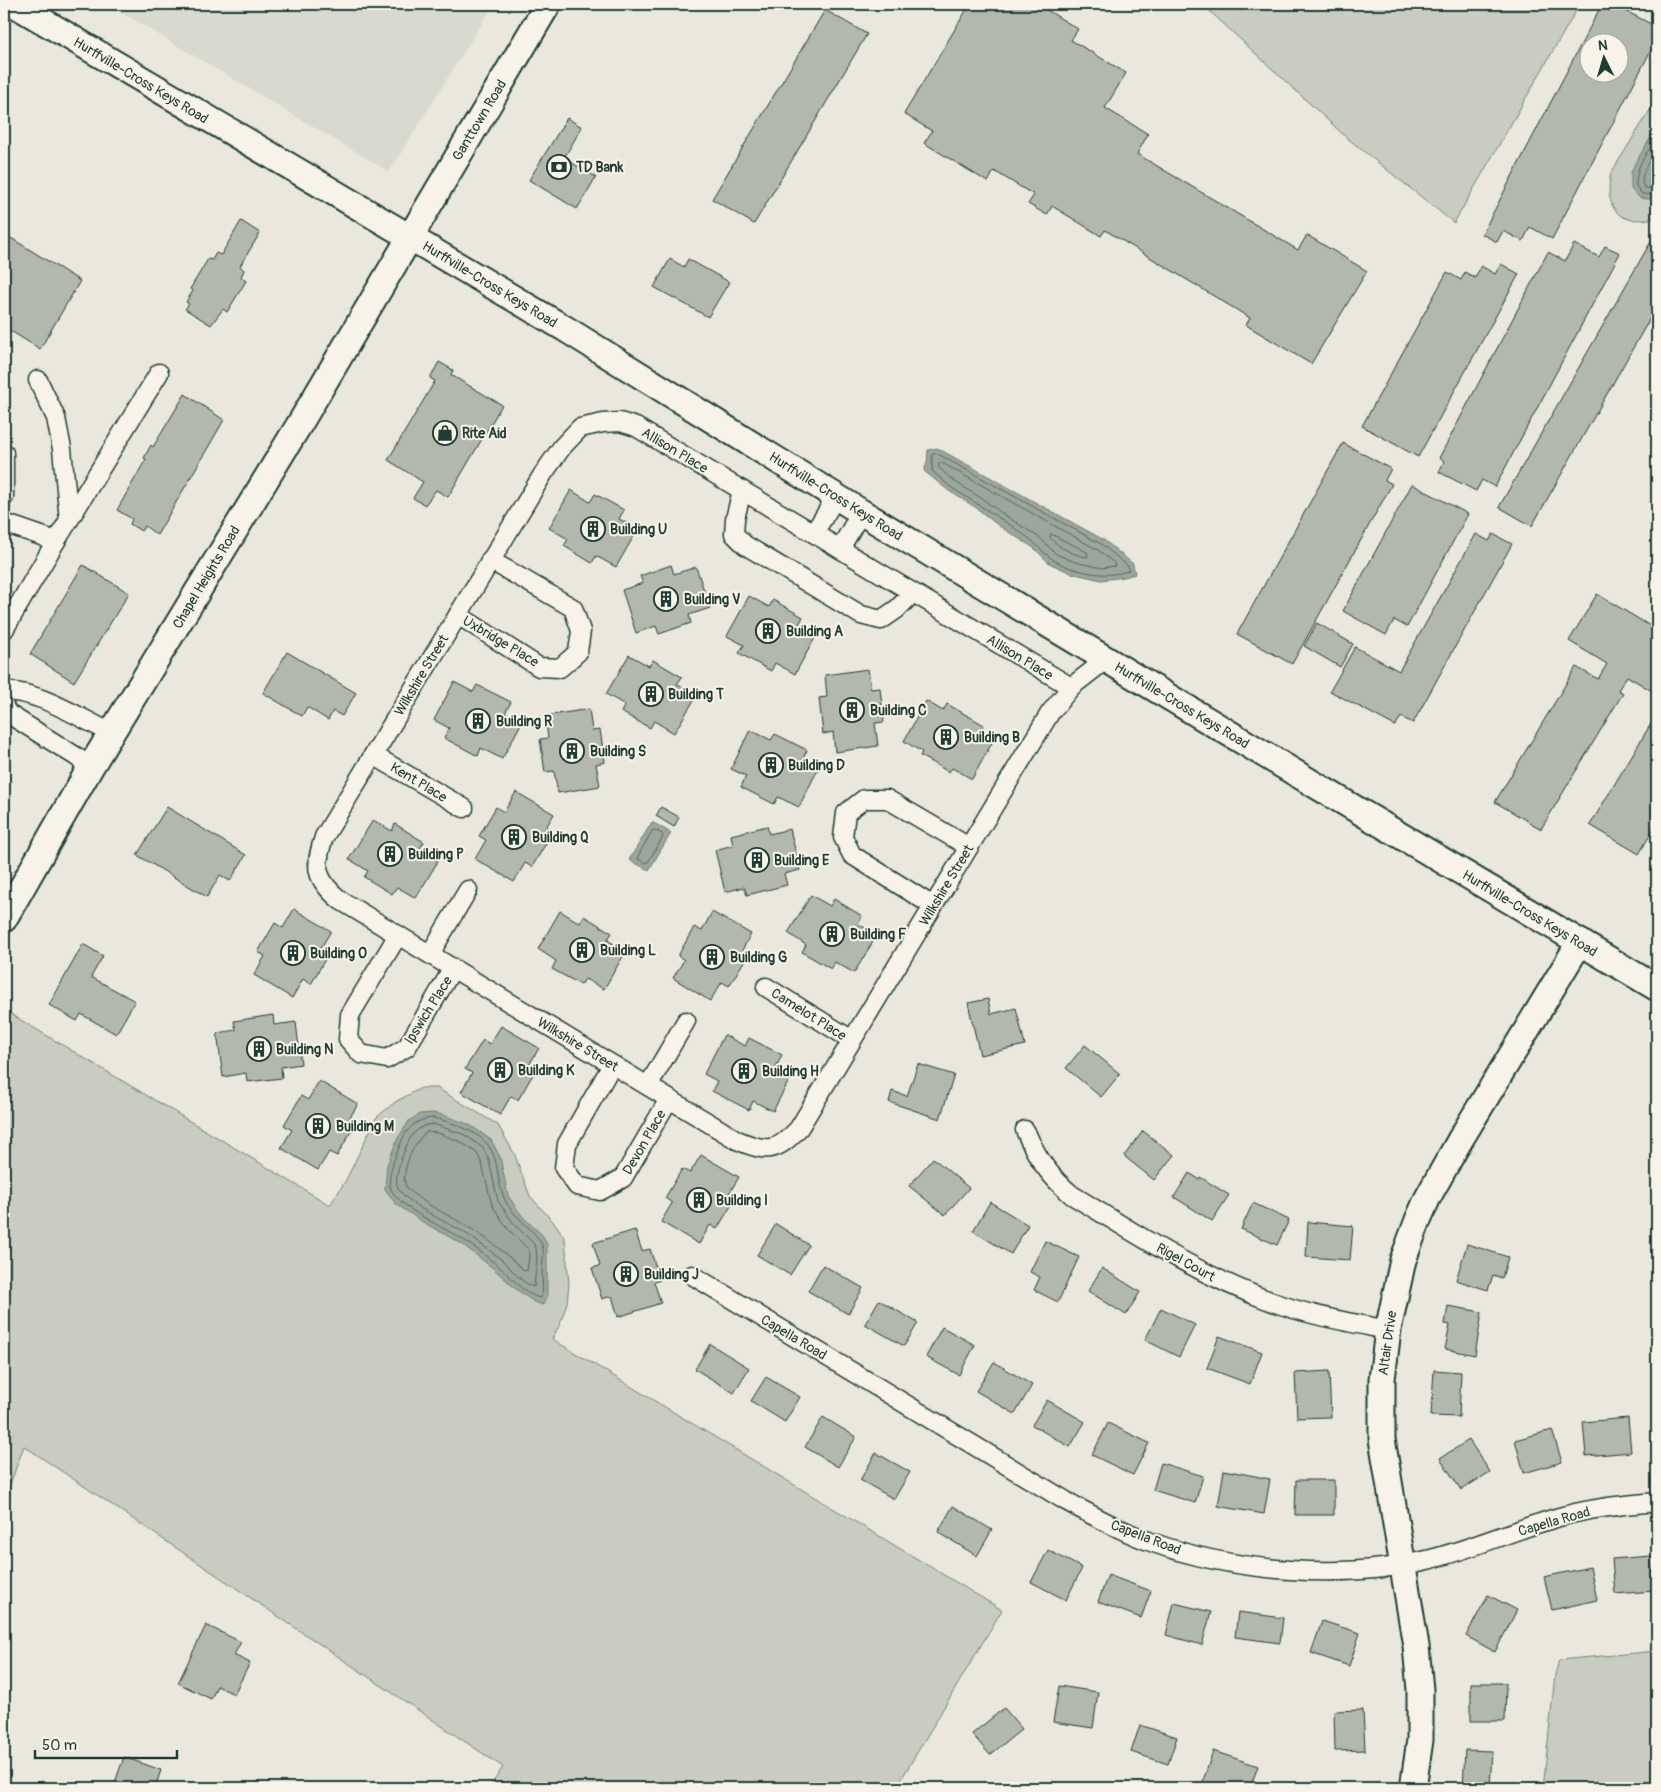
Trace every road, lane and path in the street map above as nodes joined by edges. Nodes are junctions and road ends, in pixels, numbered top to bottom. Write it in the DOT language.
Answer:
graph roads {
  1 [pos="14,4"];
  2 [pos="548,4"];
  3 [pos="410,236"];
  4 [pos="159,373"];
  5 [pos="38,380"];
  6 [pos="4,453"];
  7 [pos="543,474"];
  8 [pos="742,490"];
  9 [pos="4,497"];
  10 [pos="836,497"];
  11 [pos="861,512"];
  12 [pos="69,520"];
  13 [pos="4,523"];
  14 [pos="814,533"];
  15 [pos="56,541"];
  16 [pos="840,549"];
  17 [pos="490,560"];
  18 [pos="913,593"];
  19 [pos="458,615"];
  20 [pos="4,630"];
  21 [pos="1107,659"];
  22 [pos="1071,687"];
  23 [pos="4,692"];
  24 [pos="4,706"];
  25 [pos="112,733"];
  26 [pos="373,755"];
  27 [pos="90,768"];
  28 [pos="464,808"];
  29 [pos="968,847"];
  30 [pos="468,890"];
  31 [pos="933,906"];
  32 [pos="4,919"];
  33 [pos="398,935"];
  34 [pos="1580,942"];
  35 [pos="430,954"];
  36 [pos="453,968"];
  37 [pos="766,987"];
  38 [pos="1657,988"];
  39 [pos="686,1021"];
  40 [pos="852,1040"];
  41 [pos="612,1064"];
  42 [pos="648,1086"];
  43 [pos="669,1099"];
  44 [pos="1025,1130"];
  45 [pos="692,1275"];
  46 [pos="1388,1330"];
  47 [pos="1657,1502"];
  48 [pos="1402,1564"];
  49 [pos="1413,1788"];
  1 -- 3 [label="street, Hurffville-Cross Keys Road"];
  2 -- 3 [label="street, Ganttown Road"];
  3 -- 10 [label="street, Hurffville-Cross Keys Road"];
  3 -- 25 [label="street, Chapel Heights Road"];
  4 -- 12 [label="street"];
  5 -- 12 [label="street"];
  6 -- 9 [label="street"];
  7 -- 8 [label="street, Allison Place"];
  7 -- 17 [label="street, Wilkshire Street"];
  8 -- 14 [label="street, Allison Place"];
  8 -- 18 [label="street"];
  10 -- 11 [label="street, Hurffville-Cross Keys Road"];
  10 -- 14 [label="street"];
  11 -- 16 [label="street"];
  11 -- 21 [label="street, Hurffville-Cross Keys Road"];
  12 -- 15 [label="street"];
  13 -- 15 [label="street"];
  14 -- 16 [label="street, Allison Place"];
  15 -- 20 [label="street"];
  16 -- 18 [label="street, Allison Place"];
  17 -- 19 [label="street, Wilkshire Street"];
  17 -- 19 [label="street, Uxbridge Place"];
  18 -- 22 [label="street, Allison Place"];
  19 -- 26 [label="street, Wilkshire Street"];
  21 -- 22 [label="street, Wilkshire Street"];
  21 -- 34 [label="street, Hurffville-Cross Keys Road"];
  22 -- 29 [label="street, Wilkshire Street"];
  23 -- 25 [label="street"];
  24 -- 27 [label="street"];
  25 -- 27 [label="street, Chapel Heights Road"];
  26 -- 28 [label="street, Kent Place"];
  26 -- 33 [label="street, Wilkshire Street"];
  27 -- 32 [label="street, Chapel Heights Road"];
  29 -- 31 [label="street, Wilkshire Street"];
  29 -- 31 [label="street"];
  30 -- 35 [label="street"];
  31 -- 40 [label="street, Wilkshire Street"];
  33 -- 35 [label="street, Wilkshire Street"];
  33 -- 36 [label="street, Ipswich Place"];
  34 -- 38 [label="street, Hurffville-Cross Keys Road"];
  34 -- 46 [label="street, Altair Drive"];
  35 -- 36 [label="street, Wilkshire Street"];
  36 -- 41 [label="street, Wilkshire Street"];
  37 -- 40 [label="street, Camelot Place"];
  39 -- 42 [label="street"];
  40 -- 43 [label="street, Wilkshire Street"];
  41 -- 42 [label="street, Wilkshire Street"];
  41 -- 43 [label="street, Devon Place"];
  42 -- 43 [label="street, Wilkshire Street"];
  44 -- 46 [label="street, Rigel Court"];
  45 -- 48 [label="street, Capella Road"];
  46 -- 48 [label="street, Altair Drive"];
  47 -- 48 [label="street, Capella Road"];
  48 -- 49 [label="street, Altair Drive"];
}
